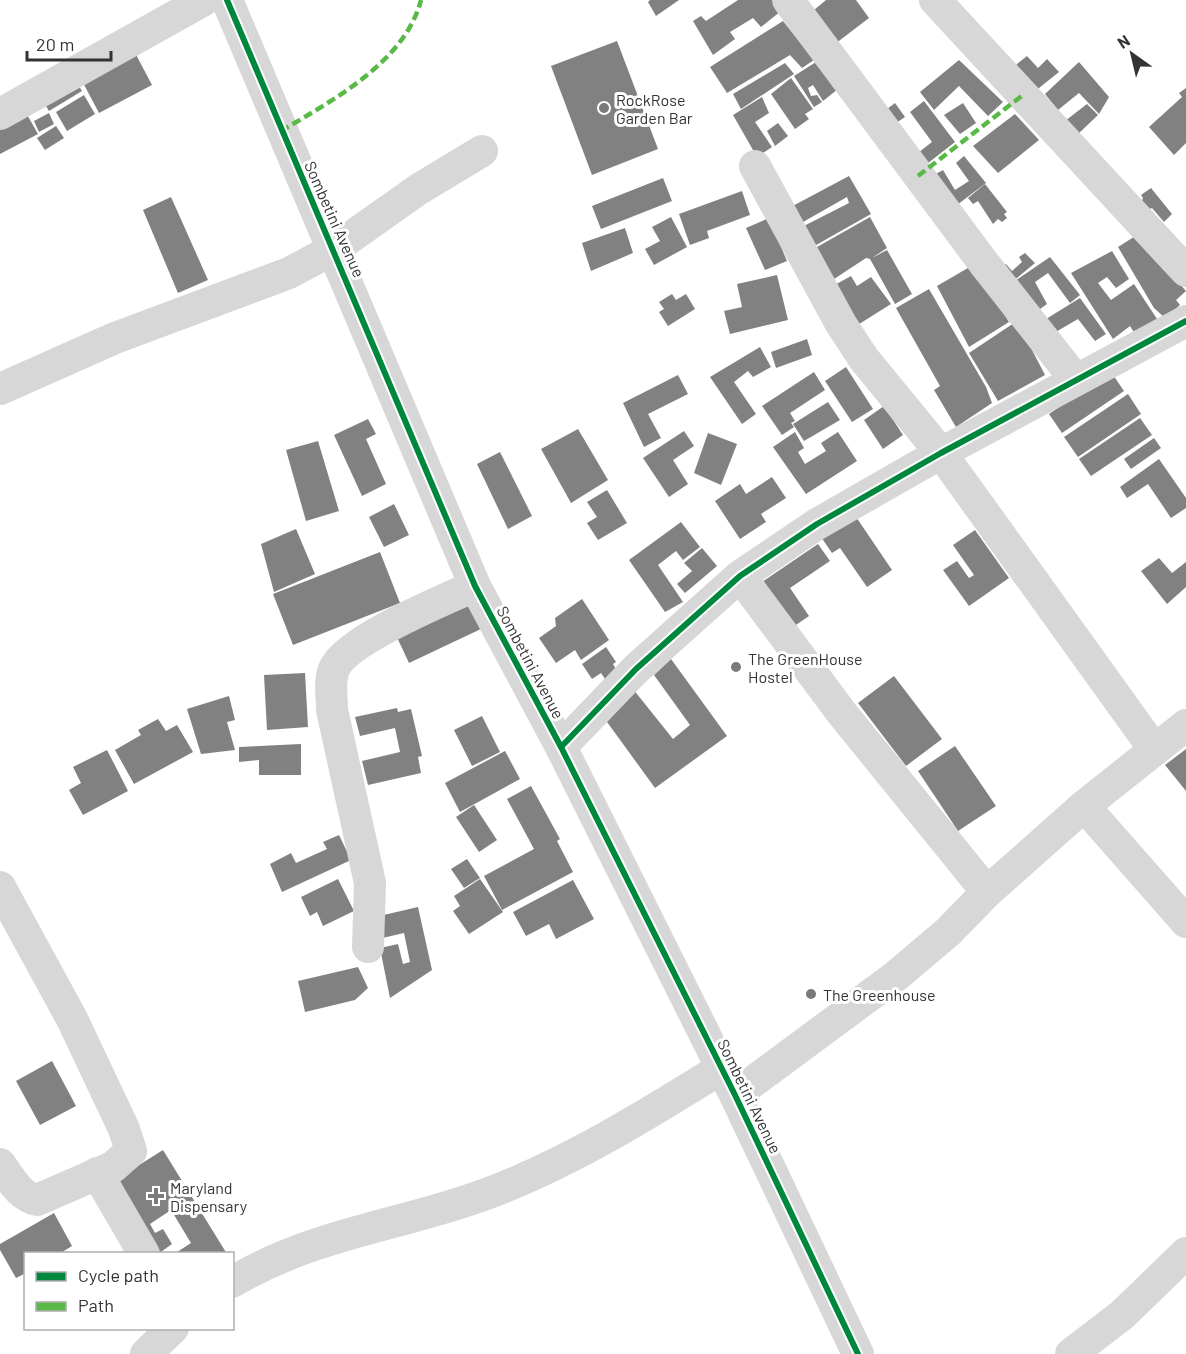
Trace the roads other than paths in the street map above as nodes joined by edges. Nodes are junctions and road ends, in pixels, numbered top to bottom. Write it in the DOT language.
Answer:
graph roads {
  1 [pos="204,0"];
  2 [pos="227,0"];
  3 [pos="788,0"];
  4 [pos="934,0"];
  5 [pos="0,114"];
  6 [pos="482,152"];
  7 [pos="755,166"];
  8 [pos="334,249"];
  9 [pos="1186,271"];
  10 [pos="1186,321"];
  11 [pos="1075,379"];
  12 [pos="0,389"];
  13 [pos="941,453"];
  14 [pos="740,576"];
  15 [pos="475,586"];
  16 [pos="1186,725"];
  17 [pos="561,747"];
  18 [pos="1154,748"];
  19 [pos="1084,806"];
  20 [pos="0,887"];
  21 [pos="987,892"];
  22 [pos="1186,922"];
  23 [pos="368,947"];
  24 [pos="728,1081"];
  25 [pos="0,1164"];
  26 [pos="97,1173"];
  27 [pos="143,1252"];
  28 [pos="1186,1253"];
  29 [pos="234,1281"];
  30 [pos="172,1330"];
  31 [pos="146,1354"];
  32 [pos="858,1354"];
  33 [pos="1071,1354"];
  1 -- 5 [label="street"];
  2 -- 8 [label="street, Sombetini Avenue"];
  3 -- 11 [label="street"];
  4 -- 9 [label="street"];
  6 -- 8 [label="street"];
  7 -- 13 [label="street"];
  8 -- 12 [label="street"];
  8 -- 15 [label="street, Sombetini Avenue"];
  10 -- 11 [label="street"];
  11 -- 13 [label="street"];
  13 -- 14 [label="street"];
  13 -- 18 [label="street"];
  14 -- 17 [label="street"];
  14 -- 21 [label="street"];
  15 -- 17 [label="street, Sombetini Avenue"];
  15 -- 23 [label="street"];
  16 -- 18 [label="street"];
  17 -- 24 [label="street, Sombetini Avenue"];
  18 -- 19 [label="street"];
  19 -- 21 [label="street"];
  19 -- 22 [label="street"];
  20 -- 26 [label="street"];
  21 -- 24 [label="street"];
  24 -- 29 [label="street"];
  24 -- 32 [label="street, Sombetini Avenue"];
  25 -- 26 [label="street"];
  26 -- 27 [label="street"];
  28 -- 33 [label="street"];
  30 -- 31 [label="street"];
}
